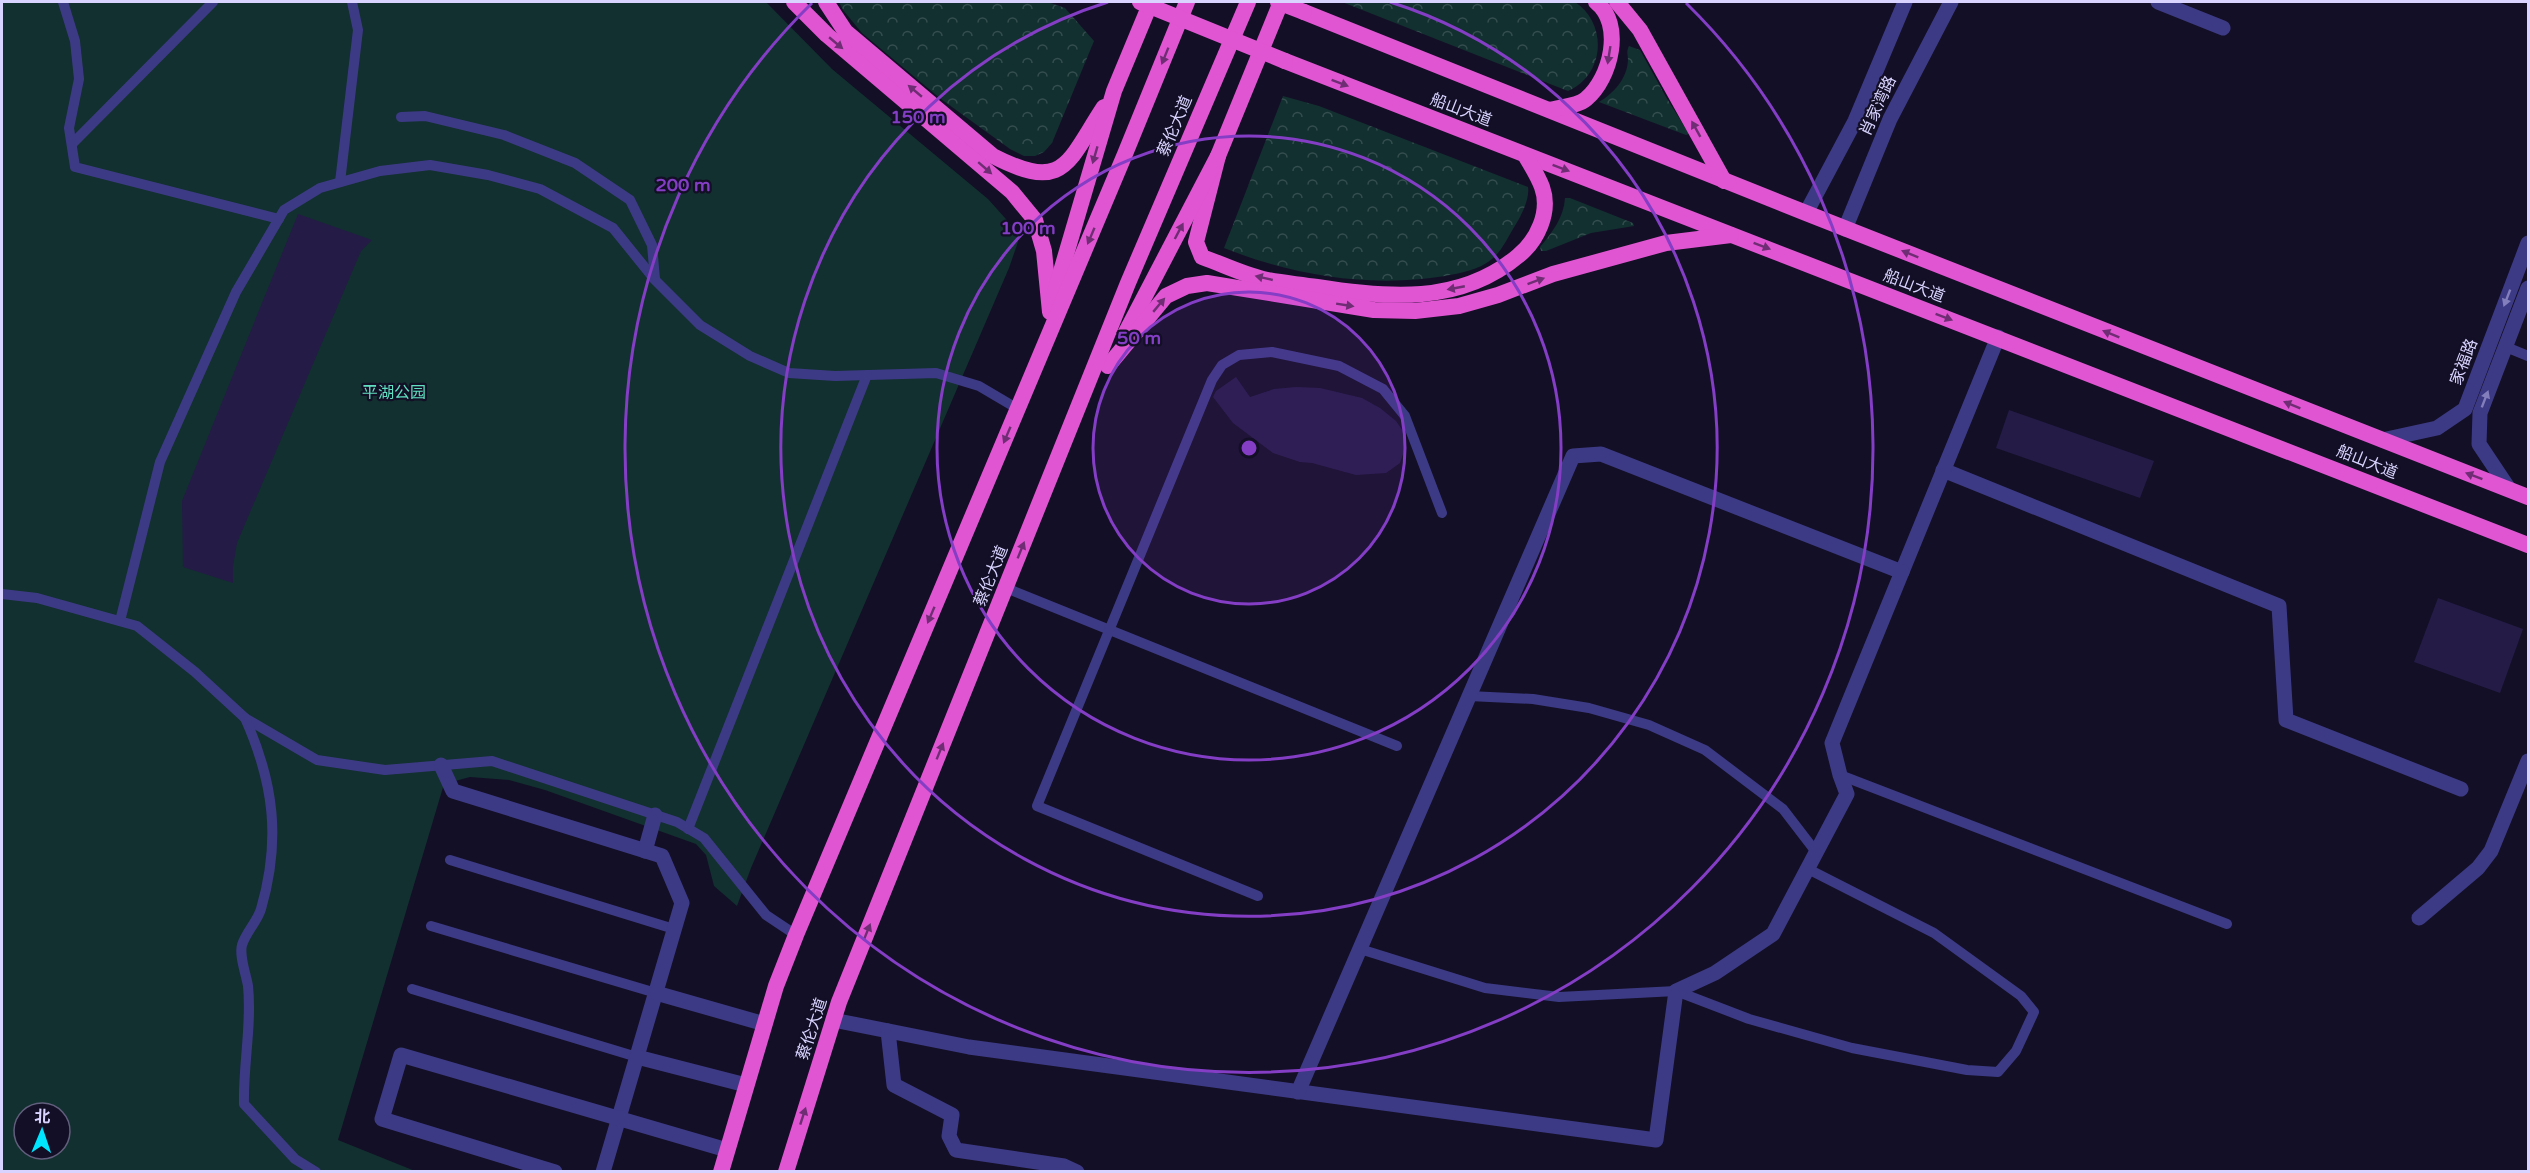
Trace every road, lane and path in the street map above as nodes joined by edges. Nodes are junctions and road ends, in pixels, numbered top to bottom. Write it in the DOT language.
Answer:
graph roads {
  1 [pos="63,2"];
  2 [pos="213,2"];
  3 [pos="352,2"];
  4 [pos="794,2"];
  5 [pos="826,2"];
  6 [pos="1140,2"];
  7 [pos="1151,2"];
  8 [pos="1187,2"];
  9 [pos="1248,2"];
  10 [pos="1280,2"];
  11 [pos="1596,2"];
  12 [pos="1617,2"];
  13 [pos="1905,2"];
  14 [pos="1951,2"];
  15 [pos="2158,2"];
  16 [pos="2223,28"];
  17 [pos="1114,91"];
  18 [pos="1550,110"];
  19 [pos="401,117"];
  20 [pos="72,144"];
  21 [pos="1525,154"];
  22 [pos="1218,156"];
  23 [pos="1724,180"];
  24 [pos="340,182"];
  25 [pos="1806,213"];
  26 [pos="279,219"];
  27 [pos="1845,229"];
  28 [pos="1733,235"];
  29 [pos="2529,243"];
  30 [pos="655,280"];
  31 [pos="2529,288"];
  32 [pos="1050,312"];
  33 [pos="1998,337"];
  34 [pos="2506,348"];
  35 [pos="2529,356"];
  36 [pos="1108,366"];
  37 [pos="867,375"];
  38 [pos="1030,381"];
  39 [pos="1018,409"];
  40 [pos="2382,440"];
  41 [pos="1054,469"];
  42 [pos="1943,470"];
  43 [pos="2509,489"];
  44 [pos="2529,497"];
  45 [pos="1442,513"];
  46 [pos="2529,545"];
  47 [pos="1902,572"];
  48 [pos="1006,588"];
  49 [pos="2,594"];
  50 [pos="120,621"];
  51 [pos="1109,629"];
  52 [pos="1469,696"];
  53 [pos="245,718"];
  54 [pos="1397,746"];
  55 [pos="2529,761"];
  56 [pos="441,765"];
  57 [pos="1840,775"];
  58 [pos="2461,789"];
  59 [pos="655,815"];
  60 [pos="688,829"];
  61 [pos="645,851"];
  62 [pos="1816,852"];
  63 [pos="450,860"];
  64 [pos="1808,869"];
  65 [pos="1258,896"];
  66 [pos="2419,918"];
  67 [pos="2227,924"];
  68 [pos="430,926"];
  69 [pos="674,929"];
  70 [pos="796,935"];
  71 [pos="1360,948"];
  72 [pos="412,989"];
  73 [pos="1676,991"];
  74 [pos="656,993"];
  75 [pos="833,1020"];
  76 [pos="765,1024"];
  77 [pos="888,1031"];
  78 [pos="637,1057"];
  79 [pos="746,1085"];
  80 [pos="1298,1092"];
  81 [pos="618,1119"];
  82 [pos="727,1150"];
  83 [pos="316,1172"];
  84 [pos="555,1172"];
  85 [pos="603,1172"];
  86 [pos="721,1172"];
  87 [pos="786,1172"];
  88 [pos="1077,1172"];
  1 -- 20 [label="lane"];
  2 -- 20 [label="lane"];
  3 -- 24 [label="lane"];
  4 -- 32 [label="highway, one-way"];
  17 -- 5 [label="highway, one-way"];
  6 -- 21 [label="highway, 船山大道, one-way, bridge"];
  7 -- 17 [label="highway"];
  8 -- 38 [label="highway, one-way"];
  9 -- 41 [label="highway, 蔡伦大道"];
  10 -- 18 [label="highway, 船山大道, bridge"];
  10 -- 22 [label="highway"];
  11 -- 18 [label="highway, one-way"];
  23 -- 12 [label="highway, one-way"];
  13 -- 25 [label="street"];
  14 -- 27 [label="street, 肖家湾路"];
  15 -- 16 [label="street"];
  17 -- 32 [label="highway, one-way"];
  18 -- 23 [label="highway, 船山大道"];
  19 -- 30 [label="lane"];
  20 -- 26 [label="lane"];
  21 -- 22 [label="highway, one-way"];
  21 -- 28 [label="highway, 船山大道, one-way"];
  36 -- 22 [label="highway, one-way"];
  23 -- 25 [label="highway, 船山大道"];
  24 -- 26 [label="lane"];
  24 -- 30 [label="lane"];
  25 -- 27 [label="highway, 船山大道"];
  26 -- 50 [label="lane"];
  40 -- 27 [label="highway, 船山大道, one-way"];
  28 -- 33 [label="highway, 船山大道, one-way"];
  36 -- 28 [label="highway, one-way"];
  29 -- 40 [label="street, 家福路, one-way"];
  30 -- 37 [label="lane"];
  31 -- 34 [label="street, 家福路"];
  32 -- 38 [label="highway"];
  33 -- 42 [label="street"];
  33 -- 46 [label="highway, 船山大道"];
  34 -- 35 [label="lane"];
  43 -- 34 [label="street, 家福路, one-way"];
  36 -- 41 [label="highway"];
  37 -- 39 [label="lane"];
  37 -- 60 [label="lane"];
  38 -- 39 [label="highway"];
  39 -- 70 [label="highway, one-way"];
  43 -- 40 [label="highway, 船山大道, one-way"];
  48 -- 41 [label="highway, 蔡伦大道, one-way"];
  42 -- 47 [label="street"];
  42 -- 58 [label="street"];
  43 -- 44 [label="highway, 船山大道"];
  45 -- 51 [label="lane"];
  47 -- 52 [label="street"];
  47 -- 57 [label="street"];
  48 -- 51 [label="lane"];
  75 -- 48 [label="highway, 蔡伦大道, one-way"];
  49 -- 50 [label="lane"];
  50 -- 53 [label="lane"];
  51 -- 54 [label="lane"];
  51 -- 65 [label="lane"];
  52 -- 62 [label="lane"];
  52 -- 71 [label="street"];
  53 -- 56 [label="lane"];
  53 -- 83 [label="lane"];
  55 -- 66 [label="street"];
  56 -- 59 [label="lane"];
  56 -- 61 [label="street"];
  57 -- 62 [label="street"];
  57 -- 67 [label="lane"];
  59 -- 60 [label="lane"];
  59 -- 61 [label="street"];
  60 -- 70 [label="lane"];
  61 -- 69 [label="street"];
  62 -- 64 [label="street"];
  63 -- 69 [label="lane"];
  64 -- 73 [label="street"];
  64 -- 73 [label="lane"];
  68 -- 74 [label="lane"];
  69 -- 74 [label="street"];
  70 -- 76 [label="highway"];
  71 -- 73 [label="lane"];
  71 -- 80 [label="street"];
  72 -- 78 [label="lane"];
  73 -- 80 [label="street"];
  74 -- 76 [label="street"];
  74 -- 78 [label="street"];
  75 -- 77 [label="street"];
  87 -- 75 [label="highway, 蔡伦大道, one-way"];
  76 -- 79 [label="highway"];
  77 -- 80 [label="street"];
  77 -- 88 [label="street"];
  78 -- 79 [label="street"];
  78 -- 81 [label="street"];
  79 -- 82 [label="highway"];
  81 -- 82 [label="street"];
  81 -- 84 [label="street"];
  81 -- 85 [label="street"];
  82 -- 86 [label="highway"];
}
